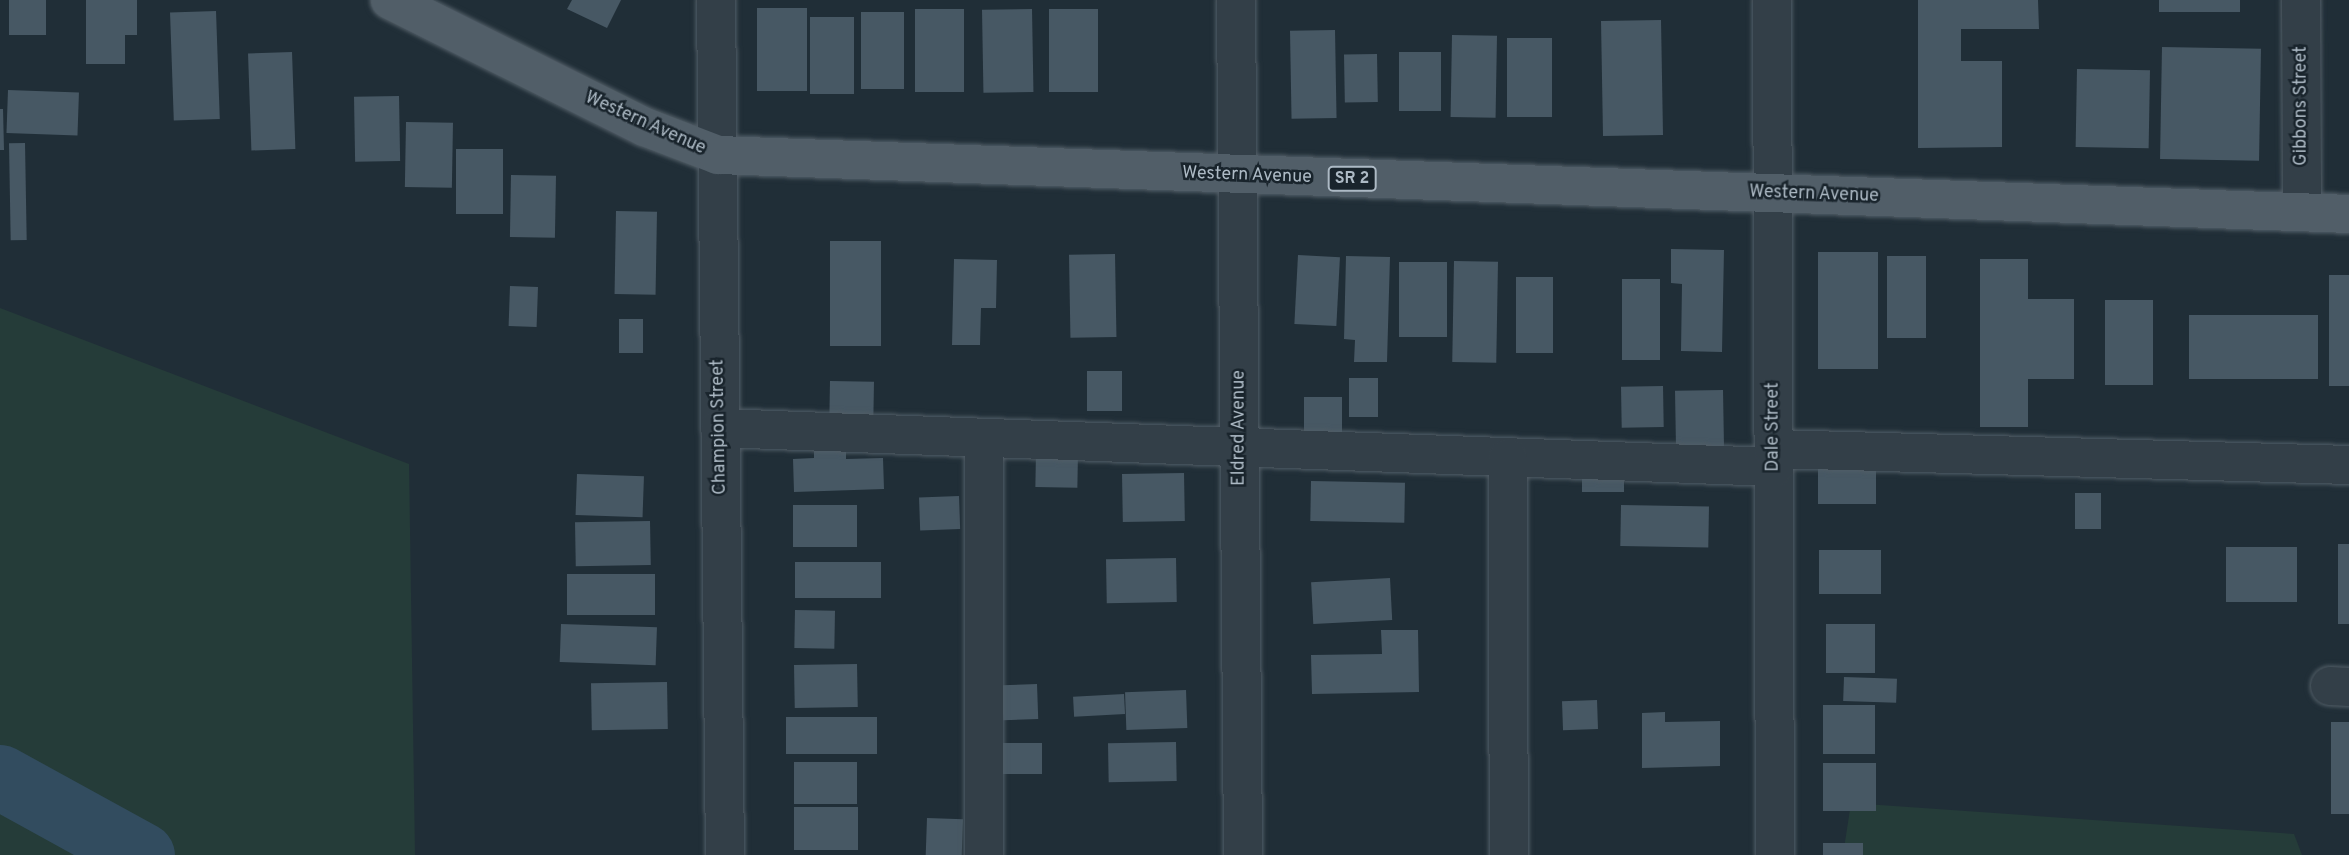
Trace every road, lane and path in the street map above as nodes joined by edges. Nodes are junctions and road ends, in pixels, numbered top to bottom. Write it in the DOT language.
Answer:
graph roads {
  1 [pos="390,0"];
  2 [pos="716,0"];
  3 [pos="1236,0"];
  4 [pos="1772,0"];
  5 [pos="2301,0"];
  6 [pos="718,155"];
  7 [pos="1238,176"];
  8 [pos="1773,193"];
  9 [pos="2302,212"];
  10 [pos="2349,214"];
  11 [pos="720,428"];
  12 [pos="984,438"];
  13 [pos="1240,449"];
  14 [pos="1508,458"];
  15 [pos="1774,458"];
  16 [pos="2349,465"];
  17 [pos="725,855"];
  18 [pos="984,855"];
  19 [pos="1243,855"];
  20 [pos="1509,855"];
  21 [pos="1775,855"];
  1 -- 6 [label="main road, Western Avenue / SR 2"];
  2 -- 6 [label="street, Champion Street"];
  3 -- 7 [label="street, Eldred Avenue"];
  4 -- 8 [label="street, Dale Street"];
  5 -- 9 [label="street, Gibbons Street"];
  6 -- 7 [label="main road, Western Avenue / SR 2"];
  6 -- 11 [label="street, Champion Street"];
  7 -- 8 [label="main road, Western Avenue / SR 2"];
  7 -- 13 [label="street, Eldred Avenue"];
  8 -- 9 [label="main road, Western Avenue / SR 2"];
  8 -- 15 [label="street, Dale Street"];
  9 -- 10 [label="main road, Western Avenue / SR 2"];
  11 -- 12 [label="street"];
  11 -- 17 [label="street, Champion Street"];
  12 -- 13 [label="street"];
  12 -- 18 [label="street"];
  13 -- 14 [label="street"];
  13 -- 19 [label="street, Eldred Avenue"];
  14 -- 15 [label="street"];
  14 -- 20 [label="street"];
  15 -- 16 [label="street"];
  15 -- 21 [label="street, Dale Street"];
}
